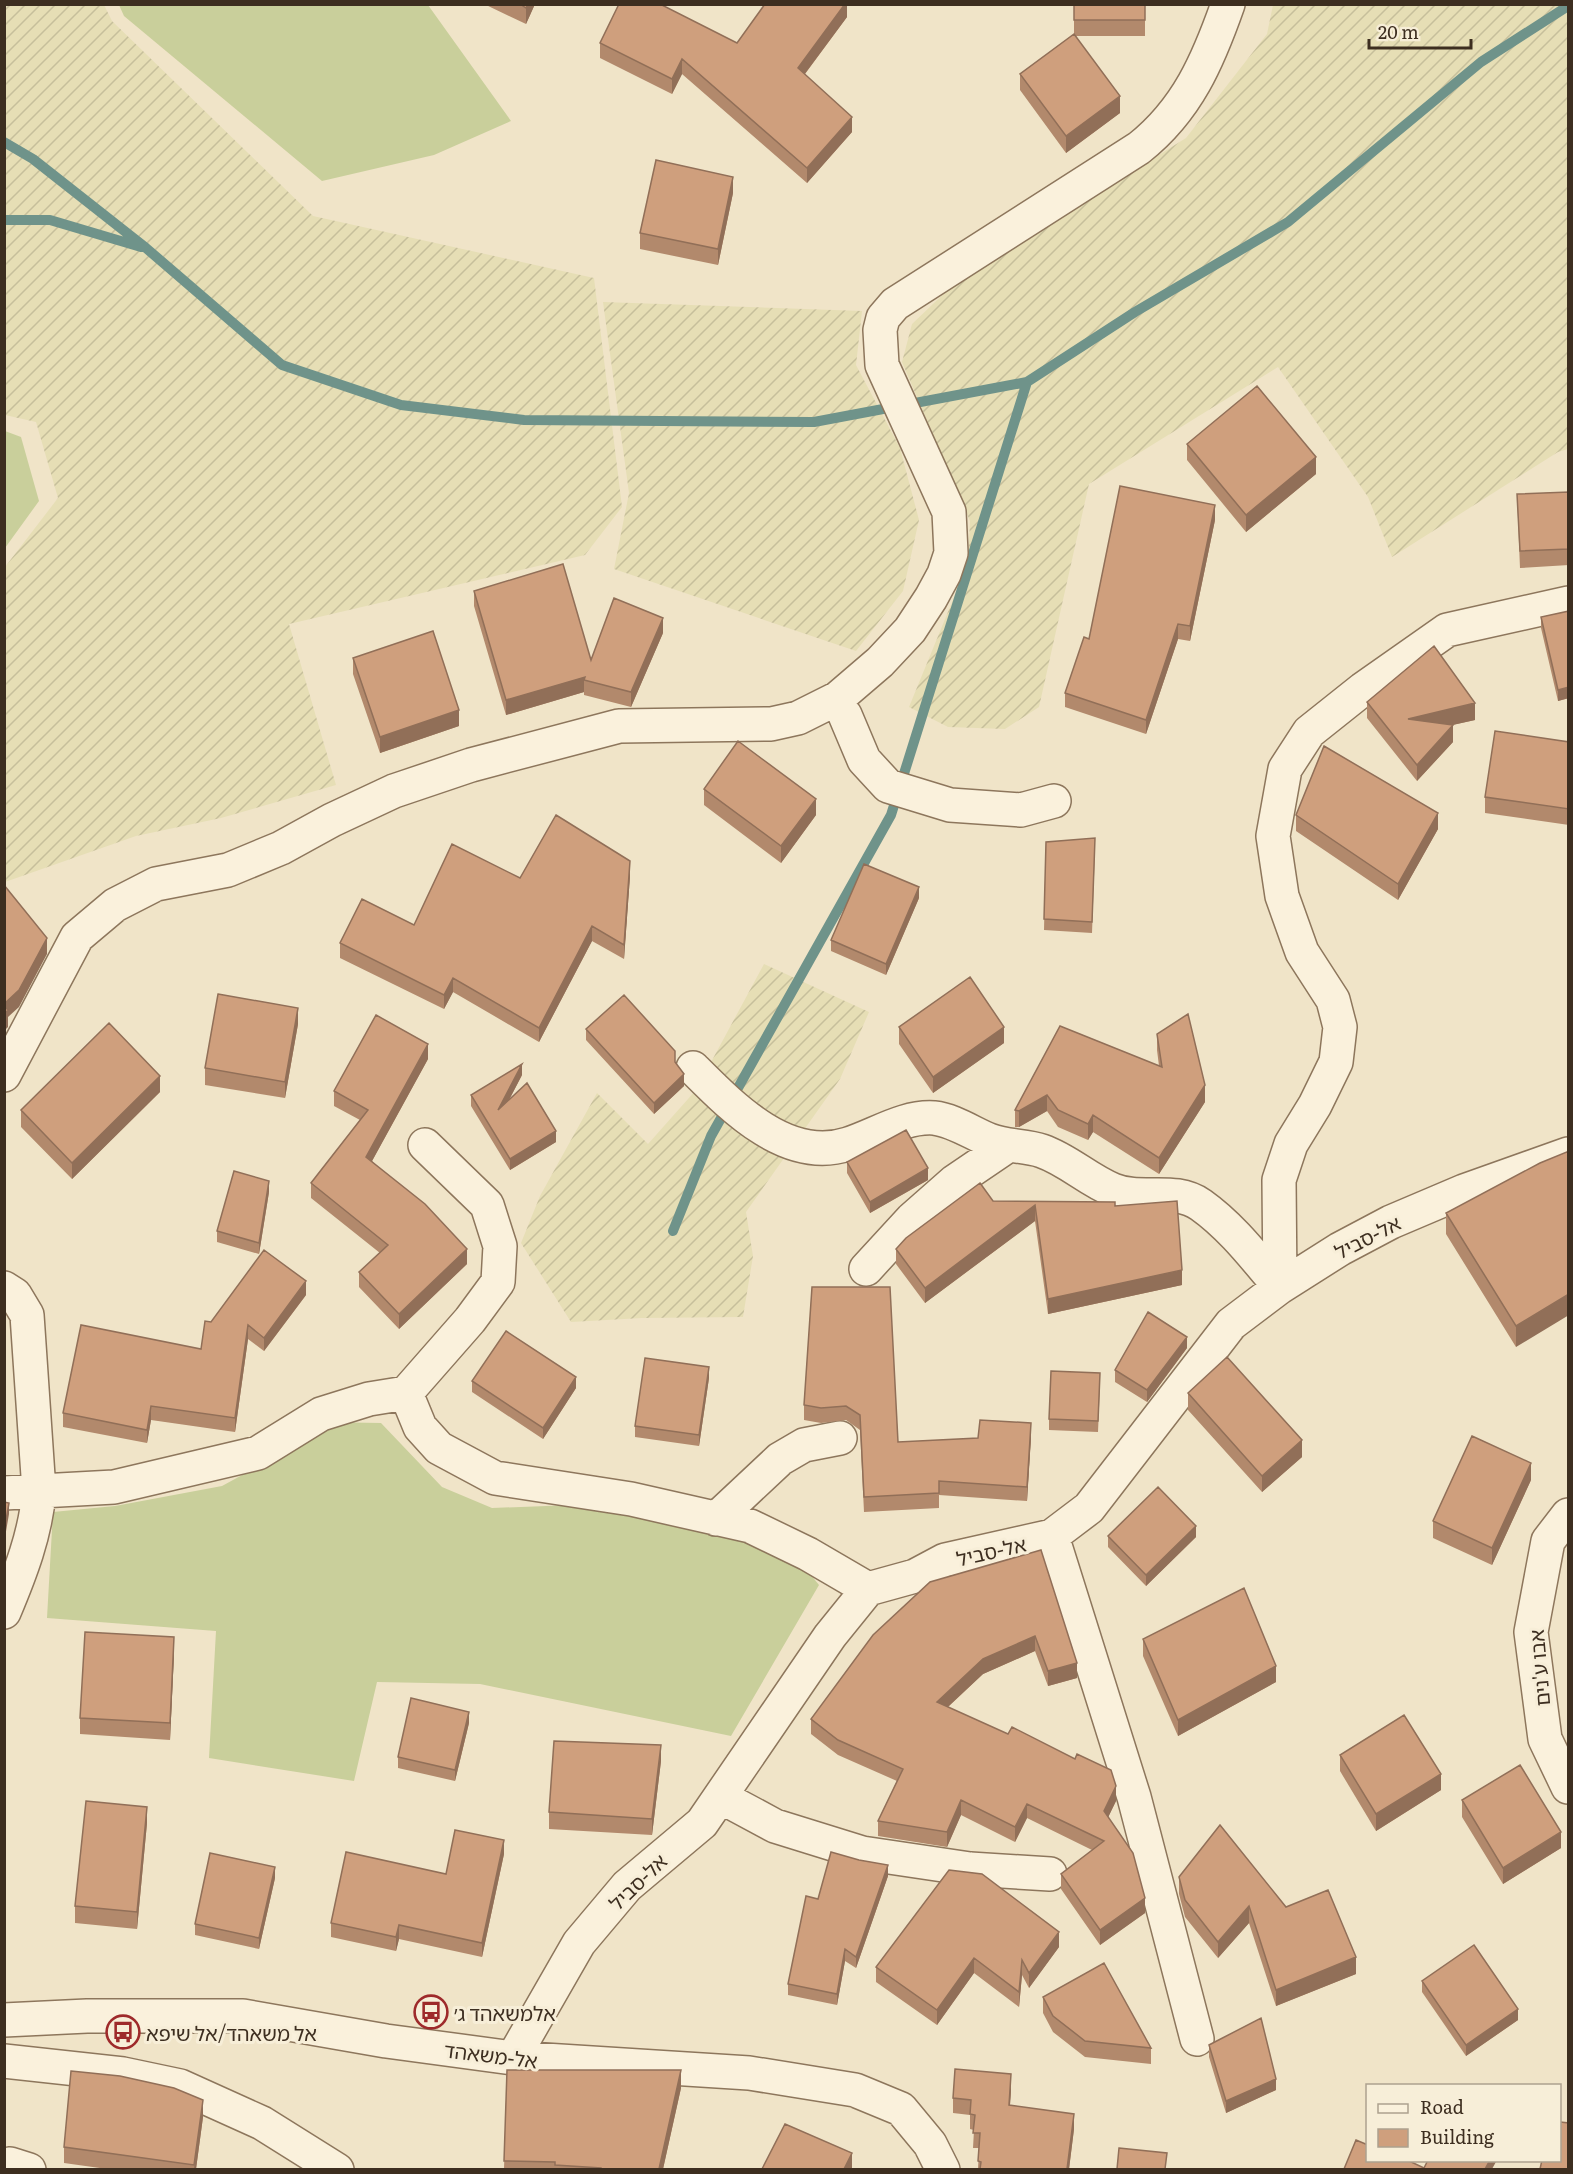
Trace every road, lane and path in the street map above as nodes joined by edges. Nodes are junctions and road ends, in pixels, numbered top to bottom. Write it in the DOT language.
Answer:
graph roads {
  1 [pos="1228,4"];
  2 [pos="1569,603"];
  3 [pos="845,715"];
  4 [pos="1054,801"];
  5 [pos="693,1068"];
  6 [pos="4,1075"];
  7 [pos="425,1145"];
  8 [pos="1007,1146"];
  9 [pos="1569,1154"];
  10 [pos="866,1269"];
  11 [pos="1280,1287"];
  12 [pos="4,1288"];
  13 [pos="406,1393"];
  14 [pos="840,1438"];
  15 [pos="39,1491"];
  16 [pos="4,1493"];
  17 [pos="1569,1515"];
  18 [pos="716,1519"];
  19 [pos="1052,1536"];
  20 [pos="868,1589"];
  21 [pos="4,1612"];
  22 [pos="1569,1787"];
  23 [pos="721,1797"];
  24 [pos="1050,1874"];
  25 [pos="4,2020"];
  26 [pos="1197,2039"];
  27 [pos="513,2058"];
  28 [pos="4,2061"];
  29 [pos="337,2169"];
  30 [pos="943,2169"];
  1 -- 6 [label="street"];
  2 -- 11 [label="street"];
  3 -- 4 [label="street"];
  5 -- 8 [label="street"];
  7 -- 13 [label="street"];
  8 -- 10 [label="street"];
  8 -- 11 [label="street"];
  9 -- 11 [label="street, אל-סביל"];
  11 -- 19 [label="street, אל-סביל"];
  12 -- 15 [label="street"];
  13 -- 15 [label="street"];
  13 -- 18 [label="street"];
  14 -- 18 [label="street"];
  15 -- 16 [label="street"];
  15 -- 21 [label="street"];
  17 -- 22 [label="street, אבו ע'נים"];
  18 -- 20 [label="street"];
  19 -- 20 [label="street, אל-סביל"];
  19 -- 26 [label="street"];
  20 -- 23 [label="street, אל-סביל"];
  23 -- 24 [label="street"];
  23 -- 27 [label="street, אל-סביל"];
  25 -- 27 [label="street, אל-משאהד"];
  27 -- 30 [label="street, אל-משאהד"];
  28 -- 29 [label="street"];
}
